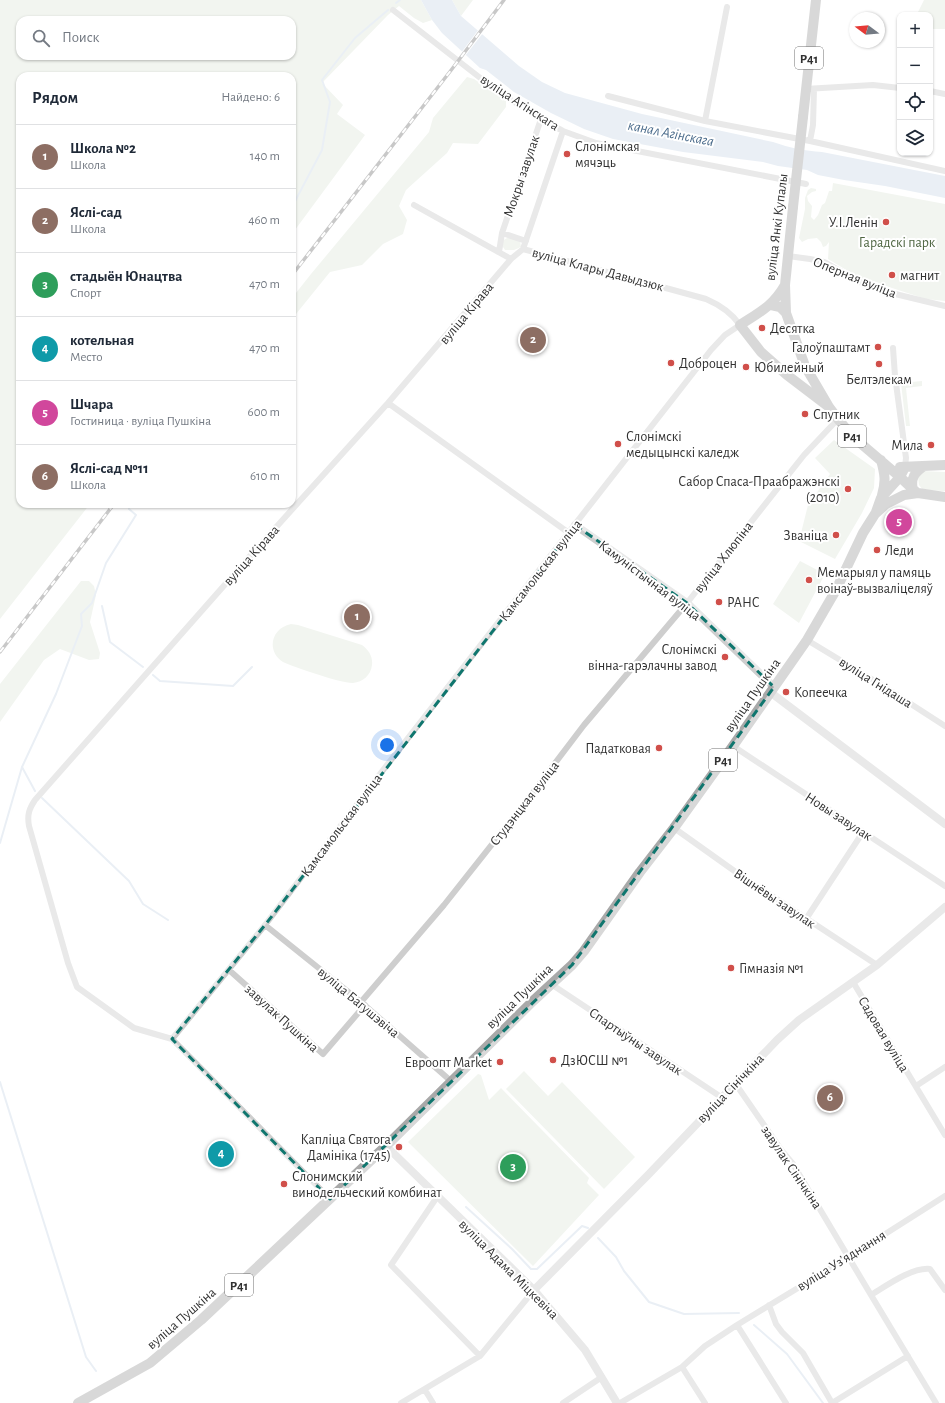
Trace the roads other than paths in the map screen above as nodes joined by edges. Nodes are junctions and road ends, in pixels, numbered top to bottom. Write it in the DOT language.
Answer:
graph roads {
  1 [pos="816,0"];
  2 [pos="727,7"];
  3 [pos="393,10"];
  4 [pos="897,88"];
  5 [pos="810,89"];
  6 [pos="933,92"];
  7 [pos="945,94"];
  8 [pos="608,96"];
  9 [pos="541,119"];
  10 [pos="705,121"];
  11 [pos="563,130"];
  12 [pos="810,140"];
  13 [pos="945,171"];
  14 [pos="806,184"];
  15 [pos="414,205"];
  16 [pos="502,233"];
  17 [pos="526,241"];
  18 [pos="523,249"];
  19 [pos="499,252"];
  20 [pos="788,256"];
  21 [pos="511,259"];
  22 [pos="786,285"];
  23 [pos="771,305"];
  24 [pos="945,306"];
  25 [pos="786,313"];
  26 [pos="740,325"];
  27 [pos="893,348"];
  28 [pos="805,366"];
  29 [pos="787,375"];
  30 [pos="388,403"];
  31 [pos="829,406"];
  32 [pos="838,419"];
  33 [pos="881,460"];
  34 [pos="945,465"];
  35 [pos="924,466"];
  36 [pos="905,467"];
  37 [pos="890,468"];
  38 [pos="900,477"];
  39 [pos="915,492"];
  40 [pos="945,497"];
  41 [pos="884,501"];
  42 [pos="296,505"];
  43 [pos="294,508"];
  44 [pos="575,525"];
  45 [pos="569,533"];
  46 [pos="686,603"];
  47 [pos="807,640"];
  48 [pos="772,689"];
  49 [pos="945,726"];
  50 [pos="733,746"];
  51 [pos="945,823"];
  52 [pos="674,828"];
  53 [pos="863,832"];
  54 [pos="945,886"];
  55 [pos="945,907"];
  56 [pos="806,919"];
  57 [pos="265,925"];
  58 [pos="877,965"];
  59 [pos="229,970"];
  60 [pos="853,982"];
  61 [pos="551,984"];
  62 [pos="363,1004"];
  63 [pos="172,1039"];
  64 [pos="945,1066"];
  65 [pos="452,1082"];
  66 [pos="735,1083"];
  67 [pos="916,1086"];
  68 [pos="721,1097"];
  69 [pos="945,1135"];
  70 [pos="386,1146"];
  71 [pos="945,1196"];
  72 [pos="437,1197"];
  73 [pos="330,1199"];
  74 [pos="849,1257"];
  75 [pos="534,1290"];
  76 [pos="945,1290"];
  77 [pos="871,1295"];
  78 [pos="769,1305"];
  79 [pos="737,1325"];
  80 [pos="480,1356"];
  81 [pos="908,1356"];
  82 [pos="682,1367"];
  83 [pos="602,1377"];
  84 [pos="425,1390"];
  85 [pos="78,1403"];
  86 [pos="400,1403"];
  87 [pos="433,1403"];
  88 [pos="563,1403"];
  89 [pos="619,1403"];
  90 [pos="704,1403"];
  91 [pos="786,1403"];
  92 [pos="936,1403"];
  1 -- 5 [label="main road, вуліца Янкі Купалы / Р41"];
  2 -- 10 [label="street"];
  3 -- 9 [label="street, вуліца Агінскага"];
  4 -- 5 [label="street"];
  5 -- 12 [label="street"];
  5 -- 20 [label="main road, вуліца Янкі Купалы / Р41, bridge"];
  6 -- 7 [label="street"];
  8 -- 10 [label="street"];
  9 -- 11 [label="street, вуліца Агінскага"];
  9 -- 16 [label="street, Мокры завулак"];
  10 -- 12 [label="street"];
  11 -- 14 [label="street, вуліца Агінскага"];
  11 -- 17 [label="street"];
  12 -- 13 [label="street"];
  15 -- 19 [label="street, вуліца Клары Давыдзюк"];
  16 -- 17 [label="street"];
  16 -- 19 [label="street, Мокры завулак"];
  17 -- 18 [label="street"];
  18 -- 21 [label="street, вуліца Клары Давыдзюк"];
  18 -- 26 [label="street, вуліца Клары Давыдзюк"];
  19 -- 21 [label="street, вуліца Клары Давыдзюк"];
  20 -- 22 [label="main road, вуліца Янкі Купалы / Р41"];
  20 -- 24 [label="street, Оперная вуліца"];
  21 -- 30 [label="street, вуліца Кірава"];
  22 -- 23 [label="main road, вуліца Янкі Купалы"];
  22 -- 25 [label="main road, Р41"];
  23 -- 25 [label="main road"];
  23 -- 26 [label="main road, вуліца Янкі Купалы"];
  25 -- 28 [label="main road, Р41"];
  26 -- 29 [label="main road, Р41"];
  26 -- 44 [label="street, Камсамольская вуліца"];
  27 -- 36 [label="street"];
  28 -- 29 [label="main road"];
  28 -- 31 [label="main road, Р41"];
  29 -- 31 [label="main road, Р41"];
  30 -- 42 [label="street, вуліца Кірава"];
  30 -- 45 [label="street"];
  31 -- 32 [label="main road, Р41"];
  32 -- 33 [label="main road, Р41"];
  32 -- 46 [label="street, вуліца Хлюпіна"];
  33 -- 37 [label="main road, Р41"];
  33 -- 41 [label="main road, Р41"];
  34 -- 35 [label="main road"];
  35 -- 36 [label="main road"];
  35 -- 39 [label="main road"];
  36 -- 37 [label="main road"];
  36 -- 38 [label="main road"];
  37 -- 38 [label="main road, Р41"];
  38 -- 39 [label="main road, Р41"];
  38 -- 41 [label="main road, Р41"];
  39 -- 40 [label="main road"];
  39 -- 41 [label="main road, вуліца Пушкіна / Р41"];
  41 -- 47 [label="main road, вуліца Пушкіна / Р41"];
  43 -- 63 [label="street, вуліца Кірава"];
  44 -- 45 [label="street, Камсамольская вуліца"];
  44 -- 46 [label="street, Камуністычная вуліца"];
  45 -- 57 [label="street, Камсамольская вуліца"];
  46 -- 48 [label="street, Камуністычная вуліца"];
  46 -- 62 [label="street, Студэнцкая вуліца"];
  47 -- 48 [label="main road, вуліца Пушкіна / Р41"];
  47 -- 49 [label="street, вуліца Гнідаша"];
  48 -- 50 [label="main road, вуліца Пушкіна / Р41"];
  48 -- 51 [label="street, Камуністычная вуліца"];
  50 -- 52 [label="main road, вуліца Пушкіна / Р41"];
  50 -- 53 [label="street, Новы завулак"];
  52 -- 56 [label="street, Вішнёвы завулак"];
  52 -- 61 [label="main road, вуліца Пушкіна / Р41"];
  53 -- 54 [label="street, Новы завулак"];
  53 -- 56 [label="street"];
  55 -- 58 [label="street, вуліца Сінічкіна"];
  56 -- 58 [label="street, Вішнёвы завулак"];
  57 -- 59 [label="street, Камсамольская вуліца"];
  57 -- 62 [label="street, вуліца Багушэвіча"];
  58 -- 60 [label="street, вуліца Сінічкіна"];
  59 -- 62 [label="street, завулак Пушкіна"];
  59 -- 63 [label="street, Камсамольская вуліца"];
  60 -- 66 [label="street, вуліца Сінічкіна"];
  60 -- 67 [label="street, Садовая вуліца"];
  61 -- 65 [label="main road, вуліца Пушкіна / Р41"];
  61 -- 68 [label="street, Спартыўны завулак"];
  62 -- 65 [label="street, вуліца Багушэвіча"];
  63 -- 73 [label="street"];
  64 -- 67 [label="street, Садовая вуліца"];
  65 -- 70 [label="main road, вуліца Пушкіна / Р41"];
  66 -- 68 [label="street, вуліца Сінічкіна"];
  66 -- 74 [label="street, завулак Сінічкіна"];
  67 -- 69 [label="street, Садовая вуліца"];
  68 -- 75 [label="street, вуліца Сінічкіна"];
  70 -- 72 [label="street, вуліца Адама Міцкевіча"];
  70 -- 73 [label="main road, вуліца Пушкіна / Р41"];
  71 -- 74 [label="street, вуліца Узʼяднання"];
  72 -- 75 [label="street, вуліца Адама Міцкевіча"];
  72 -- 80 [label="street"];
  73 -- 85 [label="main road, вуліца Пушкіна / Р41"];
  74 -- 77 [label="street, завулак Сінічкіна"];
  74 -- 78 [label="street, вуліца Узʼяднання"];
  75 -- 80 [label="street"];
  75 -- 83 [label="street, вуліца Адама Міцкевіча"];
  76 -- 77 [label="street"];
  77 -- 81 [label="street, завулак Сінічкіна"];
  78 -- 79 [label="street, вуліца Узʼяднання"];
  78 -- 81 [label="street"];
  79 -- 82 [label="street, вуліца Узʼяднання"];
  79 -- 91 [label="street"];
  80 -- 84 [label="street"];
  81 -- 92 [label="street, завулак Сінічкіна"];
  82 -- 89 [label="street, вуліца Узʼяднання"];
  82 -- 90 [label="street"];
  83 -- 88 [label="street"];
  83 -- 89 [label="street, вуліца Адама Міцкевіча"];
  84 -- 86 [label="street"];
  84 -- 87 [label="street"];
}
